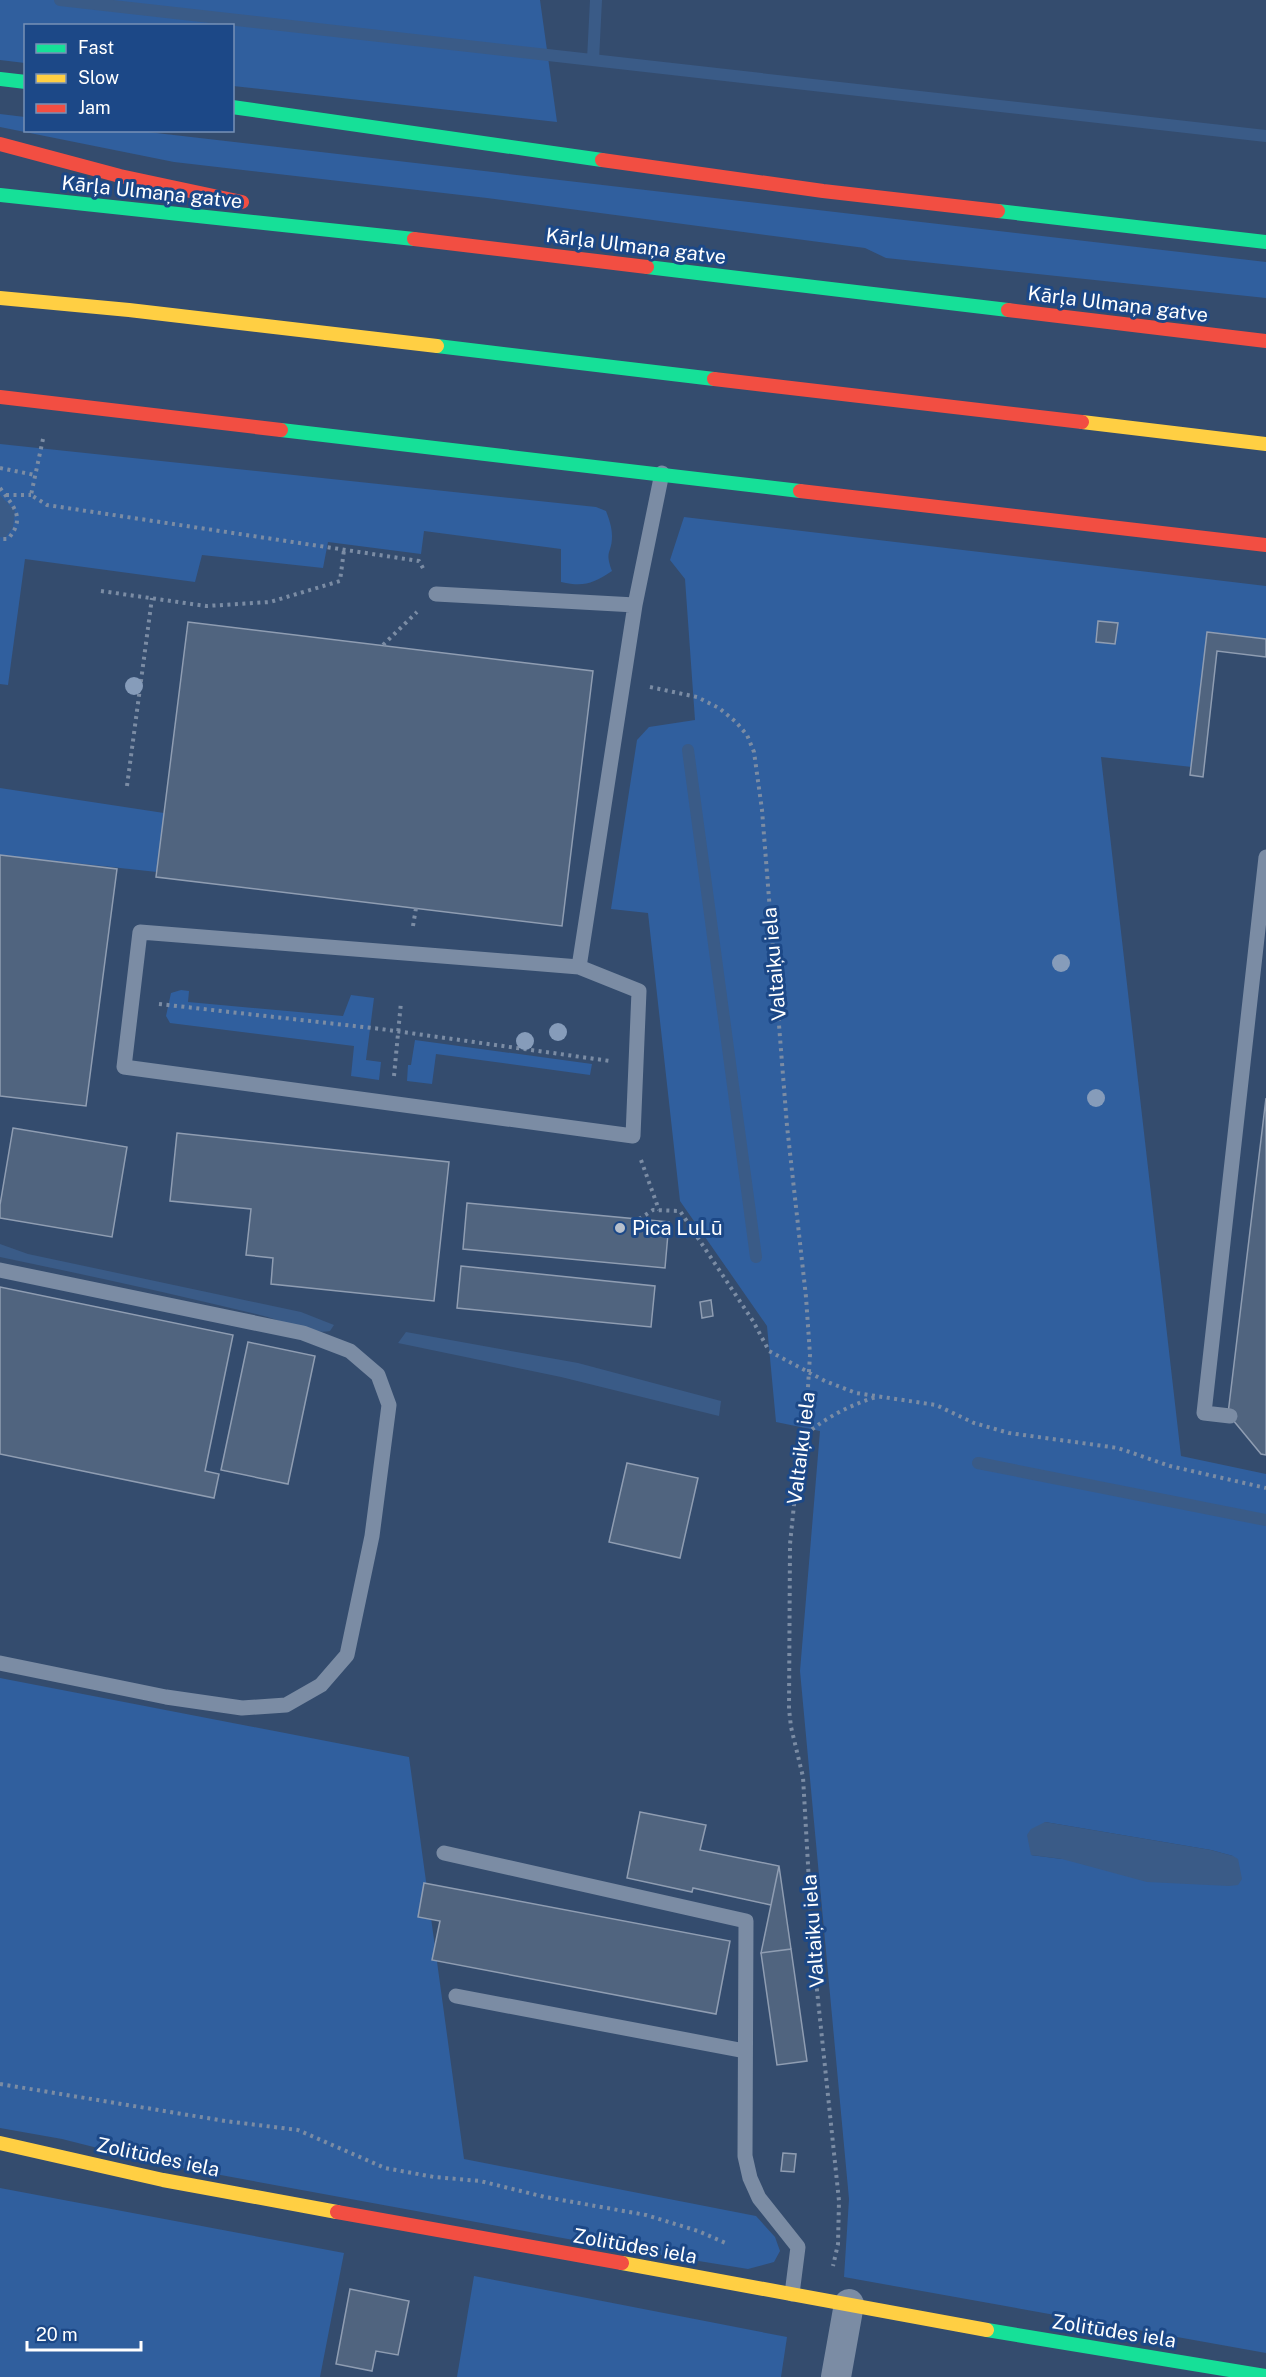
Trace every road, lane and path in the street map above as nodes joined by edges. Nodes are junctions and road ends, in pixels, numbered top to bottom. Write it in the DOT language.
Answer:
graph roads {
  1 [pos="0,79"];
  2 [pos="24,82"];
  3 [pos="234,107"];
  4 [pos="0,144"];
  5 [pos="0,195"];
  6 [pos="255,205"];
  7 [pos="289,212"];
  8 [pos="414,239"];
  9 [pos="1266,242"];
  10 [pos="0,298"];
  11 [pos="129,310"];
  12 [pos="0,312"];
  13 [pos="1266,341"];
  14 [pos="0,397"];
  15 [pos="45,431"];
  16 [pos="1266,444"];
  17 [pos="0,468"];
  18 [pos="662,473"];
  19 [pos="35,475"];
  20 [pos="0,488"];
  21 [pos="5,495"];
  22 [pos="31,495"];
  23 [pos="0,539"];
  24 [pos="1266,544"];
  25 [pos="344,550"];
  26 [pos="101,591"];
  27 [pos="435,594"];
  28 [pos="152,598"];
  29 [pos="635,605"];
  30 [pos="383,645"];
  31 [pos="623,683"];
  32 [pos="127,786"];
  33 [pos="1266,857"];
  34 [pos="579,967"];
  35 [pos="131,1001"];
  36 [pos="401,1002"];
  37 [pos="398,1032"];
  38 [pos="636,1065"];
  39 [pos="391,1103"];
  40 [pos="633,1136"];
  41 [pos="659,1210"];
  42 [pos="639,1219"];
  43 [pos="0,1270"];
  44 [pos="810,1373"];
  45 [pos="879,1396"];
  46 [pos="1230,1416"];
  47 [pos="805,1435"];
  48 [pos="1266,1488"];
  49 [pos="0,1663"];
  50 [pos="444,1853"];
  51 [pos="456,1996"];
  52 [pos="746,2051"];
  53 [pos="0,2084"];
  54 [pos="0,2143"];
  55 [pos="730,2245"];
  56 [pos="792,2294"];
  57 [pos="838,2302"];
  58 [pos="1266,2376"];
  59 [pos="836,2377"];
  1 -- 2 [label="main road"];
  3 -- 9 [label="main road"];
  4 -- 6 [label="main road"];
  5 -- 8 [label="main road, Kārļa Ulmaņa gatve"];
  7 -- 8 [label="main road"];
  8 -- 13 [label="main road, Kārļa Ulmaņa gatve"];
  10 -- 11 [label="main road"];
  11 -- 12 [label="main road"];
  11 -- 16 [label="main road"];
  14 -- 18 [label="main road"];
  15 -- 19 [label="path"];
  17 -- 19 [label="path"];
  18 -- 24 [label="main road"];
  18 -- 29 [label="lane"];
  19 -- 22 [label="path"];
  20 -- 21 [label="path"];
  21 -- 22 [label="path"];
  21 -- 23 [label="path"];
  22 -- 25 [label="path"];
  25 -- 27 [label="path"];
  25 -- 28 [label="path"];
  26 -- 28 [label="path"];
  27 -- 29 [label="lane"];
  27 -- 30 [label="path"];
  28 -- 32 [label="path"];
  29 -- 31 [label="lane"];
  31 -- 34 [label="lane"];
  31 -- 44 [label="path, Valtaiķu iela"];
  33 -- 46 [label="lane"];
  34 -- 35 [label="lane"];
  34 -- 38 [label="lane"];
  35 -- 37 [label="path"];
  35 -- 39 [label="lane"];
  36 -- 37 [label="path"];
  37 -- 38 [label="path"];
  37 -- 39 [label="path"];
  38 -- 40 [label="lane"];
  39 -- 40 [label="lane"];
  40 -- 41 [label="path"];
  41 -- 42 [label="path"];
  41 -- 44 [label="path"];
  43 -- 49 [label="lane"];
  44 -- 45 [label="path"];
  44 -- 47 [label="path, Valtaiķu iela"];
  45 -- 47 [label="path"];
  45 -- 48 [label="path"];
  47 -- 57 [label="path, Valtaiķu iela"];
  50 -- 52 [label="lane"];
  51 -- 52 [label="lane"];
  52 -- 56 [label="lane"];
  53 -- 55 [label="path"];
  54 -- 56 [label="main road, Zolitūdes iela"];
  56 -- 57 [label="main road, Zolitūdes iela"];
  57 -- 58 [label="main road, Zolitūdes iela"];
  57 -- 59 [label="street"];
}
